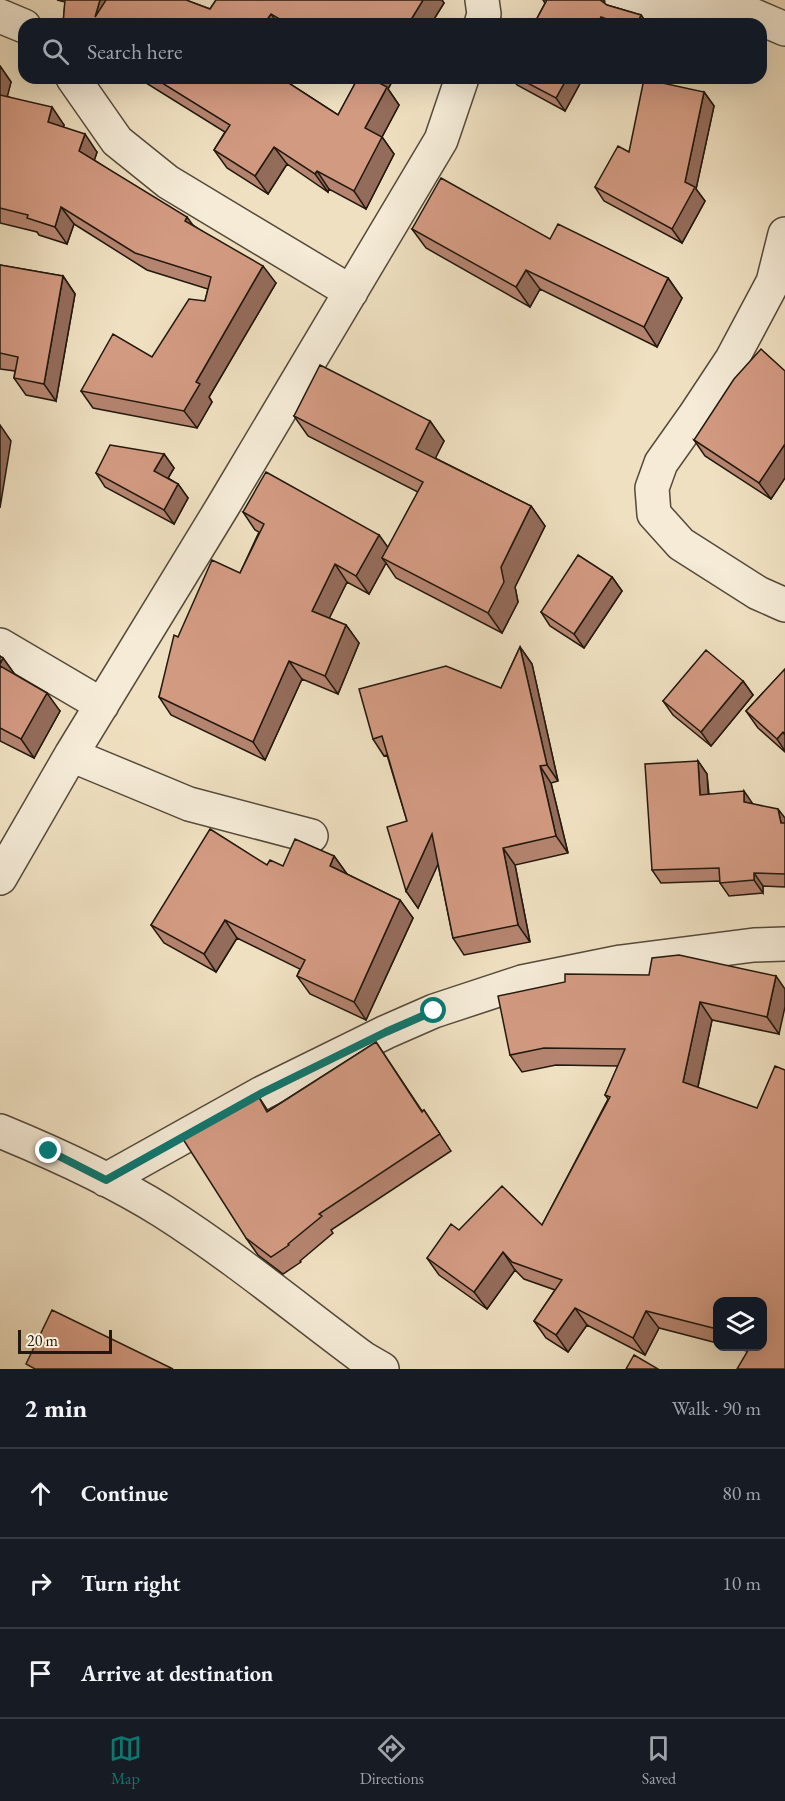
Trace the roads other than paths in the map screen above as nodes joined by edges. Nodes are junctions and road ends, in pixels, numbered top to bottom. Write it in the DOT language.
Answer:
graph roads {
  1 [pos="482,0"];
  2 [pos="622,0"];
  3 [pos="0,16"];
  4 [pos="483,18"];
  5 [pos="759,18"];
  6 [pos="767,21"];
  7 [pos="18,24"];
  8 [pos="785,29"];
  9 [pos="77,84"];
  10 [pos="460,84"];
  11 [pos="785,234"];
  12 [pos="351,291"];
  13 [pos="785,605"];
  14 [pos="0,645"];
  15 [pos="102,705"];
  16 [pos="71,755"];
  17 [pos="311,836"];
  18 [pos="0,878"];
  19 [pos="785,944"];
  20 [pos="0,1131"];
  21 [pos="106,1180"];
  22 [pos="382,1369"];
  1 -- 4 [label="street"];
  2 -- 5 [label="street"];
  3 -- 7 [label="street"];
  6 -- 8 [label="street"];
  9 -- 12 [label="street"];
  10 -- 12 [label="street"];
  11 -- 13 [label="street"];
  12 -- 15 [label="street"];
  14 -- 15 [label="street"];
  15 -- 16 [label="street"];
  16 -- 17 [label="street"];
  16 -- 18 [label="street"];
  19 -- 21 [label="street"];
  20 -- 21 [label="street"];
  21 -- 22 [label="street"];
}
